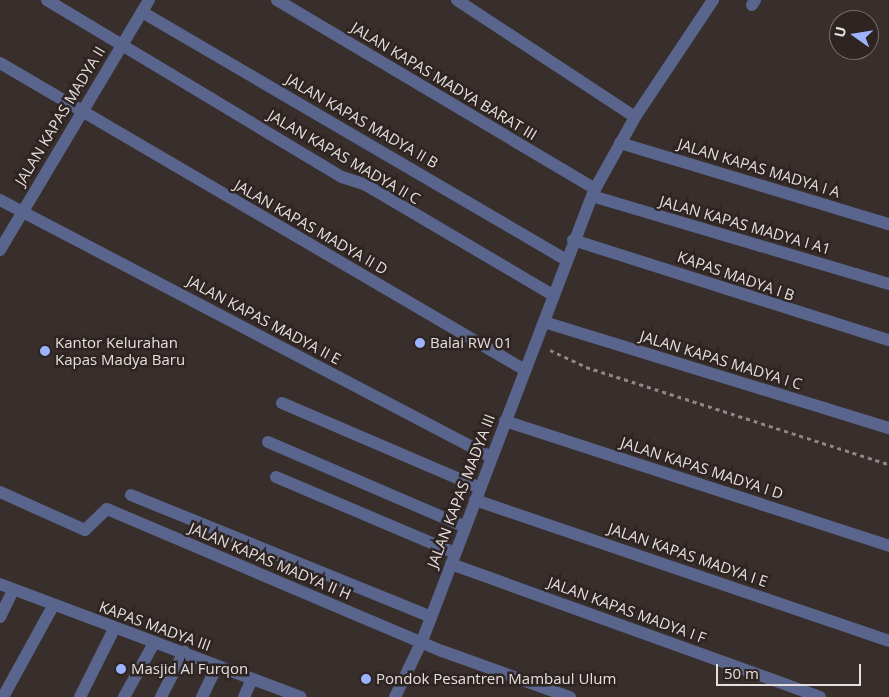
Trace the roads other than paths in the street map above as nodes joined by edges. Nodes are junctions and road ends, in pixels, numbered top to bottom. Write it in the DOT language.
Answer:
graph roads {
  1 [pos="47,0"];
  2 [pos="149,0"];
  3 [pos="277,0"];
  4 [pos="457,0"];
  5 [pos="712,0"];
  6 [pos="142,12"];
  7 [pos="121,46"];
  8 [pos="0,63"];
  9 [pos="81,112"];
  10 [pos="635,117"];
  11 [pos="620,144"];
  12 [pos="593,193"];
  13 [pos="0,200"];
  14 [pos="22,212"];
  15 [pos="889,224"];
  16 [pos="573,240"];
  17 [pos="0,250"];
  18 [pos="565,258"];
  19 [pos="889,284"];
  20 [pos="551,294"];
  21 [pos="544,322"];
  22 [pos="889,340"];
  23 [pos="525,370"];
  24 [pos="282,403"];
  25 [pos="505,421"];
  26 [pos="889,428"];
  27 [pos="268,442"];
  28 [pos="491,457"];
  29 [pos="276,476"];
  30 [pos="0,492"];
  31 [pos="478,494"];
  32 [pos="131,495"];
  33 [pos="465,526"];
  34 [pos="225,535"];
  35 [pos="889,546"];
  36 [pos="217,557"];
  37 [pos="453,558"];
  38 [pos="0,584"];
  39 [pos="13,590"];
  40 [pos="53,606"];
  41 [pos="0,617"];
  42 [pos="431,617"];
  43 [pos="114,629"];
  44 [pos="422,641"];
  45 [pos="889,641"];
  46 [pos="154,643"];
  47 [pos="184,652"];
  48 [pos="217,666"];
  49 [pos="252,679"];
  50 [pos="3,697"];
  51 [pos="80,697"];
  52 [pos="124,697"];
  53 [pos="161,697"];
  54 [pos="202,697"];
  55 [pos="244,697"];
  56 [pos="300,697"];
  57 [pos="395,697"];
  58 [pos="570,697"];
  59 [pos="820,697"];
  1 -- 7 [label="street, JALAN KAPAS MADYA II C"];
  2 -- 6 [label="street, JALAN KAPAS MADYA II"];
  3 -- 12 [label="street, JALAN KAPAS MADYA BARAT III"];
  4 -- 10 [label="street"];
  5 -- 10 [label="street, JALAN KAPAS MADYA III"];
  6 -- 7 [label="street, JALAN KAPAS MADYA II"];
  6 -- 18 [label="street, JALAN KAPAS MADYA II B"];
  7 -- 9 [label="street, JALAN KAPAS MADYA II"];
  7 -- 20 [label="street, JALAN KAPAS MADYA II C"];
  8 -- 9 [label="street, JALAN KAPAS MADYA II D"];
  9 -- 14 [label="street, JALAN KAPAS MADYA II"];
  9 -- 23 [label="street, JALAN KAPAS MADYA II D"];
  10 -- 11 [label="street, JALAN KAPAS MADYA III"];
  11 -- 12 [label="street, JALAN KAPAS MADYA III"];
  11 -- 15 [label="street, JALAN KAPAS MADYA I A"];
  12 -- 16 [label="street, JALAN KAPAS MADYA III"];
  12 -- 19 [label="street, JALAN KAPAS MADYA I A1"];
  13 -- 14 [label="street, JALAN KAPAS MADYA II E"];
  14 -- 17 [label="street, JALAN KAPAS MADYA II"];
  14 -- 28 [label="street, JALAN KAPAS MADYA II E"];
  16 -- 18 [label="street, JALAN KAPAS MADYA III"];
  16 -- 22 [label="street, KAPAS MADYA I B"];
  18 -- 20 [label="street, JALAN KAPAS MADYA III"];
  20 -- 21 [label="street, JALAN KAPAS MADYA III"];
  21 -- 23 [label="street, JALAN KAPAS MADYA III"];
  21 -- 26 [label="street, JALAN KAPAS MADYA I C"];
  23 -- 25 [label="street, JALAN KAPAS MADYA III"];
  24 -- 31 [label="street, JALAN KAPAS MADYA I E"];
  25 -- 28 [label="street, JALAN KAPAS MADYA III"];
  25 -- 35 [label="street, JALAN KAPAS MADYA I D"];
  27 -- 33 [label="street"];
  28 -- 31 [label="street, JALAN KAPAS MADYA III"];
  29 -- 37 [label="street, JALAN KAPAS MADYA I F"];
  30 -- 36 [label="street, JALAN KAPAS MADYA II H"];
  31 -- 33 [label="street, JALAN KAPAS MADYA III"];
  31 -- 45 [label="street, JALAN KAPAS MADYA I E"];
  32 -- 34 [label="street, JALAN KAPAS MADYA II H"];
  33 -- 37 [label="street, JALAN KAPAS MADYA III"];
  34 -- 36 [label="street"];
  34 -- 42 [label="street, JALAN KAPAS MADYA II H"];
  36 -- 44 [label="street, JALAN KAPAS MADYA II H"];
  37 -- 42 [label="street, JALAN KAPAS MADYA III"];
  37 -- 59 [label="street, JALAN KAPAS MADYA I F"];
  38 -- 39 [label="street, KAPAS MADYA III"];
  39 -- 40 [label="street, KAPAS MADYA III"];
  39 -- 41 [label="street"];
  40 -- 43 [label="street, KAPAS MADYA III"];
  40 -- 50 [label="street"];
  42 -- 44 [label="street, JALAN KAPAS MADYA III"];
  43 -- 46 [label="street, KAPAS MADYA III"];
  43 -- 51 [label="street"];
  44 -- 57 [label="street, JALAN KAPAS MADYA III"];
  44 -- 58 [label="street, JALAN KAPAS MADYA II H"];
  46 -- 47 [label="street, KAPAS MADYA III"];
  46 -- 52 [label="street"];
  47 -- 48 [label="street, KAPAS MADYA III"];
  47 -- 53 [label="street"];
  48 -- 49 [label="street, KAPAS MADYA III"];
  48 -- 54 [label="street"];
  49 -- 55 [label="street"];
  49 -- 56 [label="street, KAPAS MADYA III"];
}
